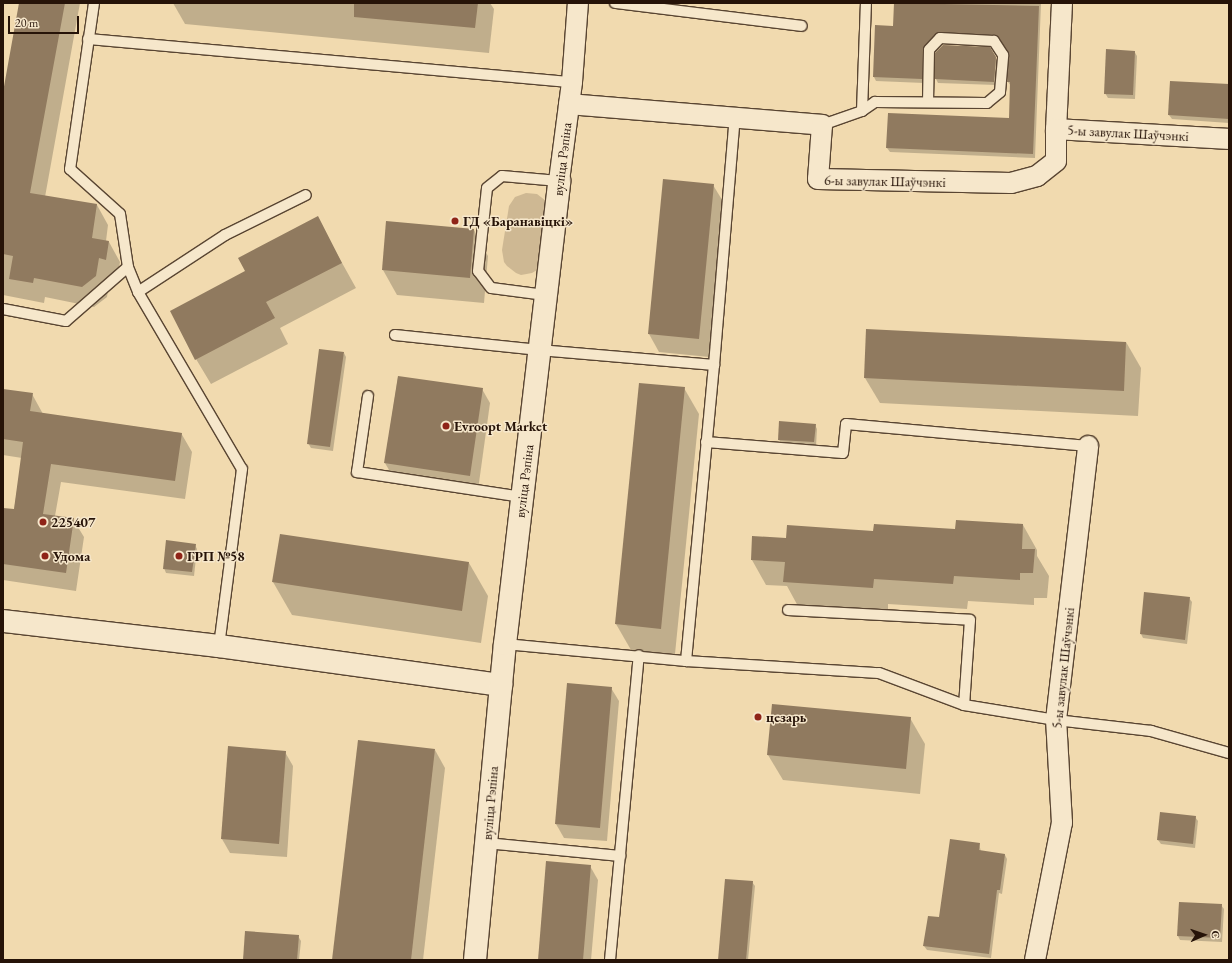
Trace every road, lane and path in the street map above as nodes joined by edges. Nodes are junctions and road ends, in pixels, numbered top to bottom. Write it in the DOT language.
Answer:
graph roads {
  1 [pos="94,3"];
  2 [pos="578,3"];
  3 [pos="615,3"];
  4 [pos="866,3"];
  5 [pos="1062,3"];
  6 [pos="802,26"];
  7 [pos="88,39"];
  8 [pos="572,82"];
  9 [pos="928,102"];
  10 [pos="569,104"];
  11 [pos="862,111"];
  12 [pos="735,117"];
  13 [pos="822,125"];
  14 [pos="1056,129"];
  15 [pos="1229,139"];
  16 [pos="559,181"];
  17 [pos="306,194"];
  18 [pos="128,267"];
  19 [pos="138,292"];
  20 [pos="545,295"];
  21 [pos="3,309"];
  22 [pos="395,335"];
  23 [pos="539,350"];
  24 [pos="714,365"];
  25 [pos="368,396"];
  26 [pos="706,442"];
  27 [pos="1088,446"];
  28 [pos="522,497"];
  29 [pos="788,610"];
  30 [pos="3,621"];
  31 [pos="505,644"];
  32 [pos="219,646"];
  33 [pos="639,656"];
  34 [pos="686,661"];
  35 [pos="501,685"];
  36 [pos="964,705"];
  37 [pos="1056,720"];
  38 [pos="1229,753"];
  39 [pos="486,843"];
  40 [pos="620,856"];
  41 [pos="475,960"];
  42 [pos="610,960"];
  43 [pos="1035,960"];
  1 -- 7 [label="lane"];
  2 -- 8 [label="street, вуліца Рэпіна"];
  3 -- 6 [label="lane"];
  4 -- 11 [label="lane"];
  5 -- 14 [label="street, 5-ы завулак Шаўчэнкі"];
  7 -- 8 [label="lane"];
  7 -- 18 [label="lane"];
  8 -- 10 [label="street, вуліца Рэпіна"];
  9 -- 9 [label="lane"];
  9 -- 11 [label="lane"];
  10 -- 12 [label="street"];
  10 -- 16 [label="street, вуліца Рэпіна"];
  11 -- 13 [label="lane"];
  12 -- 13 [label="street"];
  12 -- 24 [label="lane"];
  13 -- 14 [label="street, 6-ы завулак Шаўчэнкі"];
  14 -- 15 [label="street, 5-ы завулак Шаўчэнкі"];
  16 -- 20 [label="street, вуліца Рэпіна"];
  16 -- 20 [label="lane"];
  17 -- 19 [label="lane"];
  18 -- 19 [label="lane"];
  18 -- 21 [label="lane"];
  19 -- 32 [label="lane"];
  20 -- 23 [label="street, вуліца Рэпіна"];
  22 -- 23 [label="lane"];
  23 -- 24 [label="lane"];
  23 -- 28 [label="street, вуліца Рэпіна"];
  24 -- 26 [label="lane"];
  25 -- 28 [label="lane"];
  26 -- 27 [label="lane"];
  26 -- 34 [label="lane"];
  27 -- 37 [label="street, 5-ы завулак Шаўчэнкі"];
  28 -- 31 [label="street, вуліца Рэпіна"];
  29 -- 36 [label="lane"];
  30 -- 32 [label="street"];
  31 -- 33 [label="lane"];
  31 -- 35 [label="street, вуліца Рэпіна"];
  32 -- 35 [label="street"];
  33 -- 34 [label="lane"];
  33 -- 40 [label="lane"];
  34 -- 36 [label="lane"];
  35 -- 39 [label="street, вуліца Рэпіна"];
  36 -- 37 [label="lane"];
  37 -- 38 [label="lane"];
  37 -- 43 [label="street, 5-ы завулак Шаўчэнкі"];
  39 -- 40 [label="lane"];
  39 -- 41 [label="street, вуліца Рэпіна"];
  40 -- 42 [label="lane"];
}
